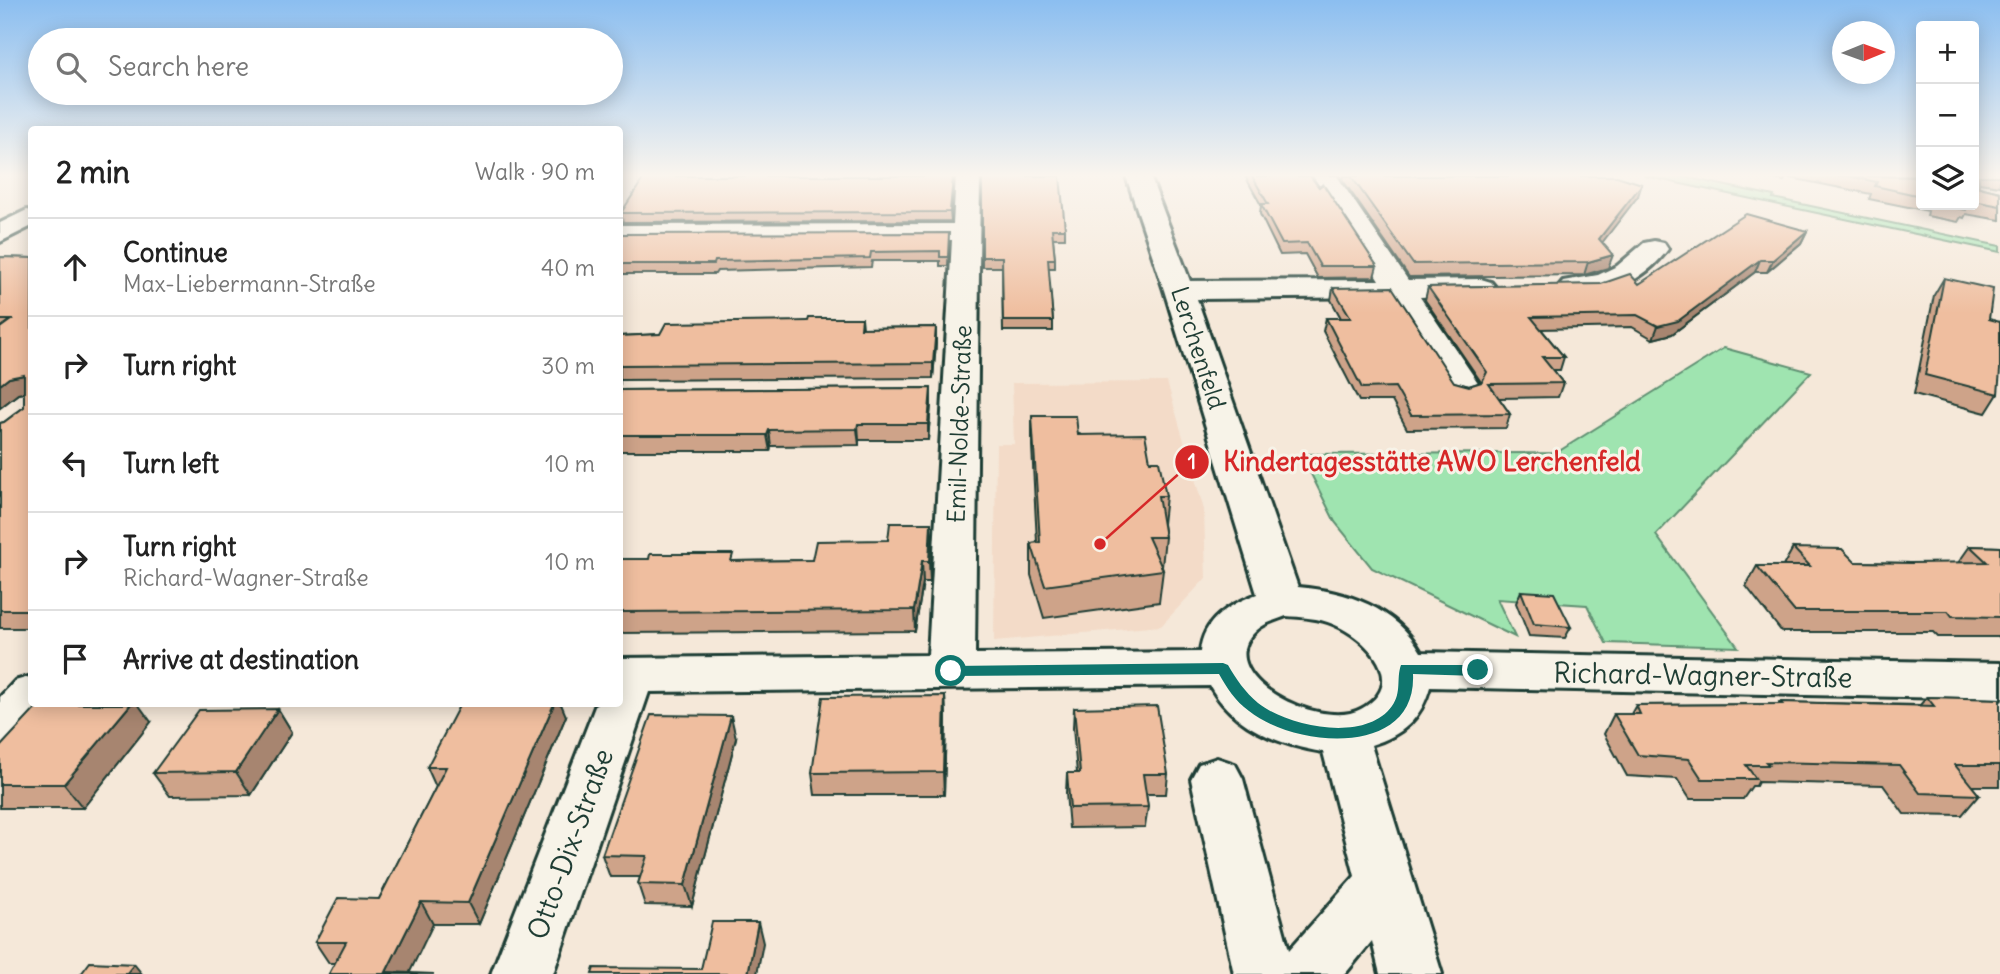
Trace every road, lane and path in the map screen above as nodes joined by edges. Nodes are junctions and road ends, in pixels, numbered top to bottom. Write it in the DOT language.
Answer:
graph roads {
  1 [pos="21,221"];
  2 [pos="967,221"];
  3 [pos="1154,221"];
  4 [pos="1354,221"];
  5 [pos="967,232"];
  6 [pos="623,233"];
  7 [pos="0,234"];
  8 [pos="1654,249"];
  9 [pos="1504,288"];
  10 [pos="1544,288"];
  11 [pos="1398,289"];
  12 [pos="1179,290"];
  13 [pos="1464,387"];
  14 [pos="1280,601"];
  15 [pos="1223,668"];
  16 [pos="1406,669"];
  17 [pos="951,671"];
  18 [pos="625,675"];
  19 [pos="28,680"];
  20 [pos="0,681"];
  21 [pos="2000,681"];
  22 [pos="28,698"];
  23 [pos="614,707"];
  24 [pos="0,728"];
  25 [pos="1343,734"];
  26 [pos="1217,779"];
  27 [pos="1384,884"];
  28 [pos="522,974"];
  29 [pos="1265,974"];
  30 [pos="1307,974"];
  31 [pos="1411,974"];
  1 -- 7 [label="street"];
  2 -- 5 [label="street, Emil-Nolde-Straße"];
  3 -- 12 [label="street, Lerchenfeld"];
  4 -- 11 [label="street"];
  5 -- 6 [label="street"];
  5 -- 17 [label="street, Emil-Nolde-Straße"];
  8 -- 10 [label="street"];
  9 -- 11 [label="street"];
  11 -- 12 [label="street"];
  11 -- 13 [label="street"];
  12 -- 14 [label="street, Lerchenfeld"];
  14 -- 15 [label="street"];
  14 -- 16 [label="street"];
  15 -- 17 [label="street"];
  15 -- 25 [label="street"];
  16 -- 21 [label="street, Richard-Wagner-Straße"];
  16 -- 25 [label="street"];
  17 -- 18 [label="street"];
  19 -- 20 [label="street"];
  22 -- 24 [label="street"];
  23 -- 28 [label="street, Otto-Dix-Straße"];
  25 -- 27 [label="street"];
  26 -- 29 [label="street"];
  27 -- 30 [label="street"];
  27 -- 31 [label="street"];
}
